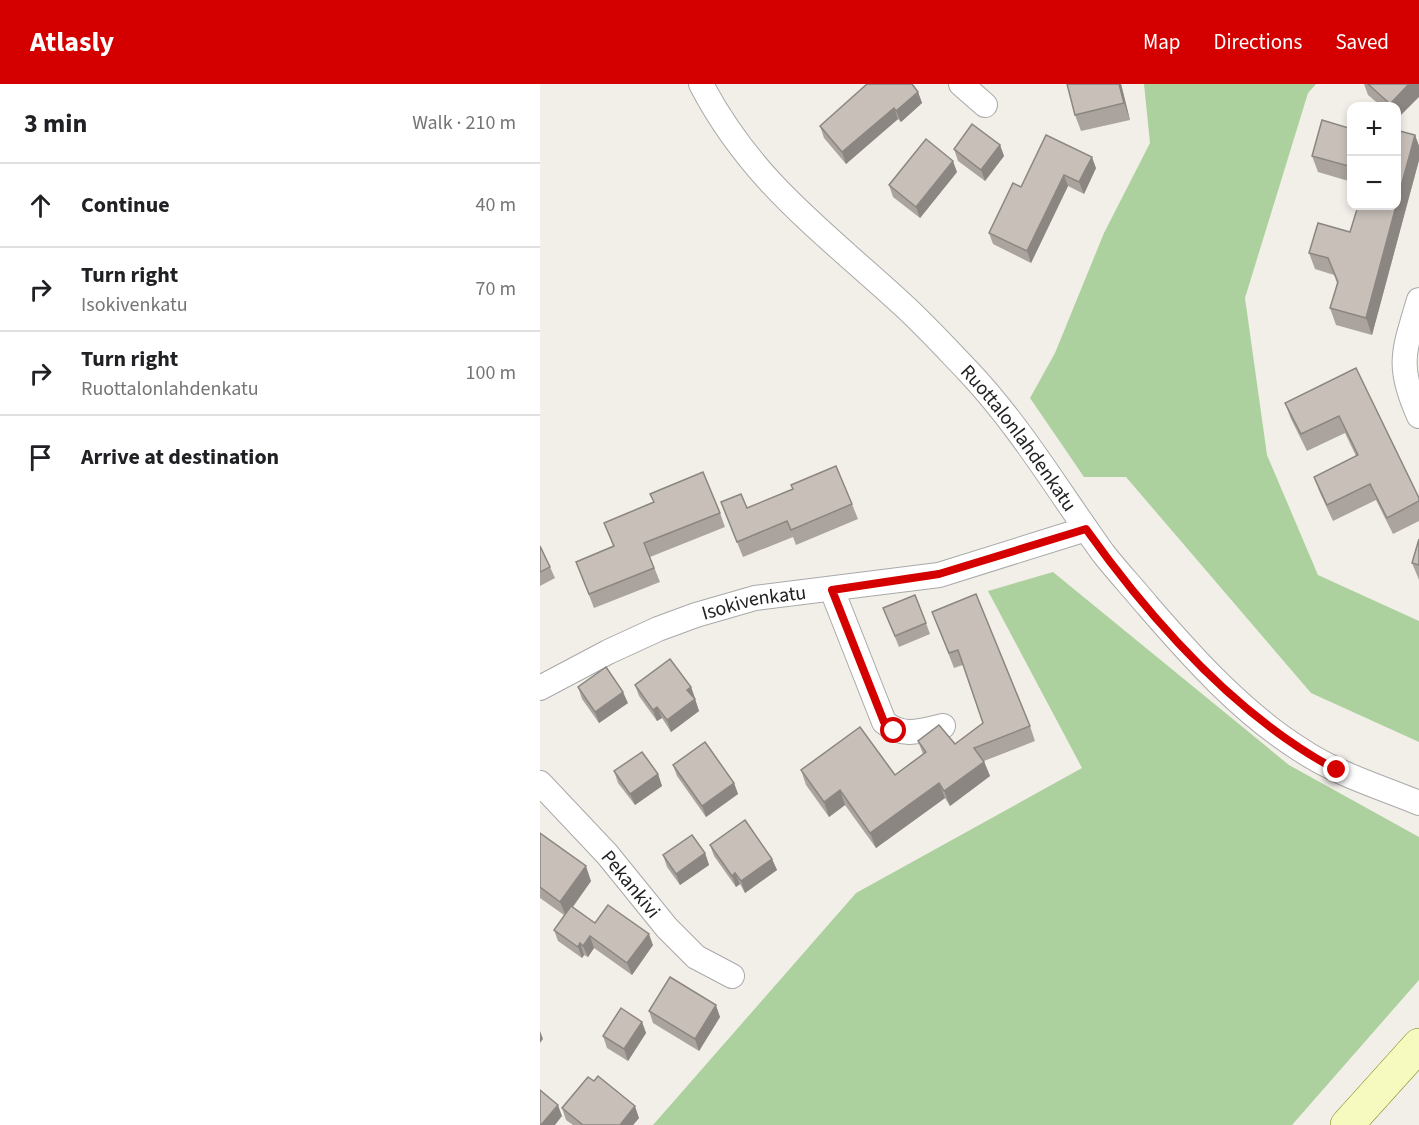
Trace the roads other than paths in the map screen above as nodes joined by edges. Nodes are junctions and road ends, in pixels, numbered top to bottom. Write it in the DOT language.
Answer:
graph roads {
  1 [pos="701,84"];
  2 [pos="961,84"];
  3 [pos="985,105"];
  4 [pos="1419,300"];
  5 [pos="1419,416"];
  6 [pos="1086,529"];
  7 [pos="832,590"];
  8 [pos="540,688"];
  9 [pos="943,726"];
  10 [pos="540,783"];
  11 [pos="1419,803"];
  12 [pos="732,976"];
  13 [pos="1419,1045"];
  14 [pos="1347,1125"];
  1 -- 6 [label="street, Ruottalonlahdenkatu"];
  2 -- 3 [label="street"];
  4 -- 5 [label="street"];
  6 -- 7 [label="street, Isokivenkatu"];
  6 -- 11 [label="street, Ruottalonlahdenkatu"];
  7 -- 8 [label="street, Isokivenkatu"];
  7 -- 9 [label="street"];
  10 -- 12 [label="street, Pekankivi"];
  13 -- 14 [label="street"];
}
